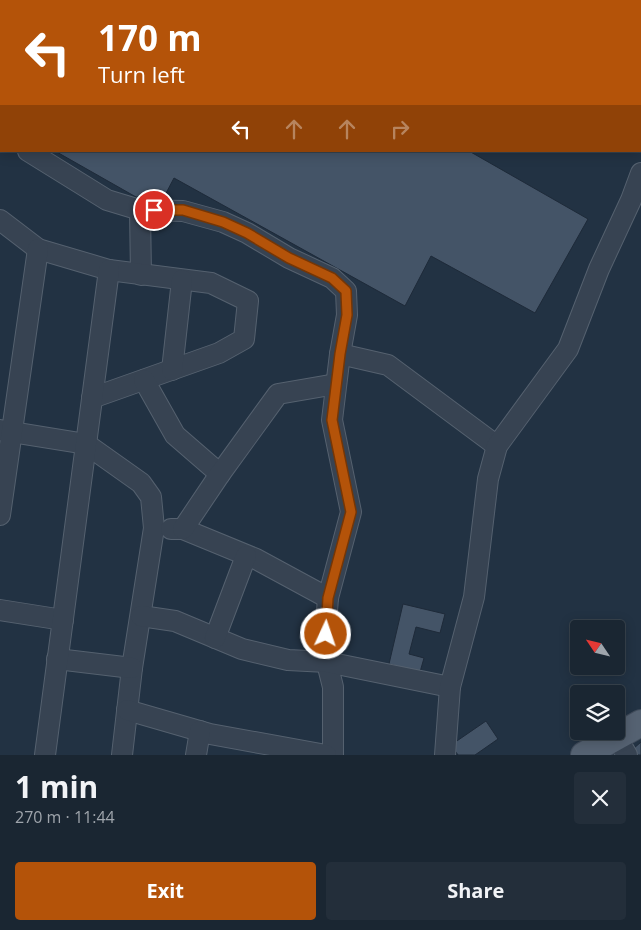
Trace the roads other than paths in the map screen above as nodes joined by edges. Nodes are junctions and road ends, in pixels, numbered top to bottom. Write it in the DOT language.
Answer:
graph roads {
  1 [pos="30,152"];
  2 [pos="641,173"];
  3 [pos="140,210"];
  4 [pos="0,220"];
  5 [pos="38,249"];
  6 [pos="109,270"];
  7 [pos="142,275"];
  8 [pos="182,280"];
  9 [pos="340,354"];
  10 [pos="172,370"];
  11 [pos="144,380"];
  12 [pos="336,384"];
  13 [pos="92,398"];
  14 [pos="6,431"];
  15 [pos="86,444"];
  16 [pos="497,446"];
  17 [pos="220,474"];
  18 [pos="0,515"];
  19 [pos="154,528"];
  20 [pos="183,529"];
  21 [pos="246,556"];
  22 [pos="328,598"];
  23 [pos="0,610"];
  24 [pos="141,616"];
  25 [pos="62,620"];
  26 [pos="215,638"];
  27 [pos="57,659"];
  28 [pos="327,662"];
  29 [pos="132,668"];
  30 [pos="450,686"];
  31 [pos="128,710"];
  32 [pos="641,723"];
  33 [pos="200,731"];
  34 [pos="622,745"];
  35 [pos="45,755"];
  36 [pos="122,755"];
  37 [pos="196,755"];
  38 [pos="326,755"];
  39 [pos="333,755"];
  40 [pos="445,755"];
  41 [pos="584,755"];
  1 -- 3 [label="street"];
  2 -- 16 [label="street"];
  3 -- 7 [label="street"];
  3 -- 9 [label="street"];
  4 -- 5 [label="street"];
  5 -- 6 [label="street"];
  5 -- 14 [label="street"];
  6 -- 7 [label="street"];
  6 -- 13 [label="street"];
  7 -- 8 [label="street"];
  8 -- 10 [label="street"];
  8 -- 10 [label="street"];
  9 -- 12 [label="street"];
  9 -- 16 [label="street"];
  10 -- 11 [label="street"];
  11 -- 13 [label="street"];
  11 -- 17 [label="street"];
  12 -- 17 [label="street"];
  12 -- 22 [label="street"];
  13 -- 15 [label="street"];
  14 -- 15 [label="street"];
  14 -- 18 [label="street"];
  15 -- 19 [label="street"];
  15 -- 25 [label="street"];
  16 -- 30 [label="street"];
  17 -- 20 [label="street"];
  19 -- 20 [label="street"];
  19 -- 24 [label="street"];
  20 -- 21 [label="street"];
  21 -- 22 [label="street"];
  21 -- 26 [label="street"];
  22 -- 28 [label="street"];
  23 -- 25 [label="street"];
  24 -- 26 [label="street"];
  24 -- 29 [label="street"];
  25 -- 27 [label="street"];
  26 -- 28 [label="street"];
  27 -- 29 [label="street"];
  27 -- 35 [label="street"];
  28 -- 30 [label="street"];
  28 -- 39 [label="street"];
  29 -- 31 [label="street"];
  30 -- 40 [label="street"];
  31 -- 33 [label="street"];
  31 -- 36 [label="street"];
  32 -- 34 [label="main road"];
  33 -- 37 [label="street"];
  33 -- 38 [label="street"];
  34 -- 41 [label="main road"];
}
